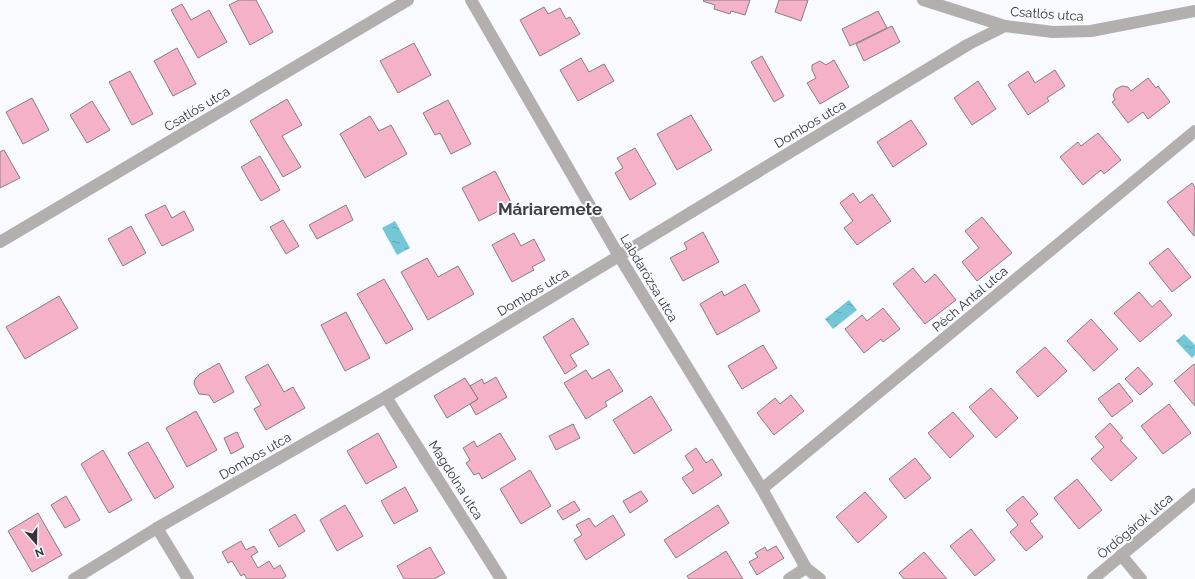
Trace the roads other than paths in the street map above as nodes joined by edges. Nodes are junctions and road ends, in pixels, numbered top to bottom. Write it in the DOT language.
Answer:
graph roads {
  1 [pos="408,0"];
  2 [pos="471,0"];
  3 [pos="923,0"];
  4 [pos="1195,11"];
  5 [pos="1005,26"];
  6 [pos="1195,131"];
  7 [pos="0,242"];
  8 [pos="619,256"];
  9 [pos="386,397"];
  10 [pos="762,489"];
  11 [pos="1195,494"];
  12 [pos="157,528"];
  13 [pos="1121,555"];
  14 [pos="806,568"];
  15 [pos="74,579"];
  16 [pos="188,579"];
  17 [pos="501,579"];
  18 [pos="790,579"];
  19 [pos="820,579"];
  20 [pos="1093,579"];
  21 [pos="1141,579"];
  1 -- 7 [label="street, Csatlós utca"];
  2 -- 8 [label="street, Labdarózsa utca"];
  3 -- 5 [label="street, Csatlós utca"];
  4 -- 5 [label="street, Csatlós utca"];
  5 -- 8 [label="street, Dombos utca"];
  6 -- 10 [label="street, Péch Antal utca"];
  8 -- 9 [label="street, Dombos utca"];
  8 -- 10 [label="street, Labdarózsa utca"];
  9 -- 12 [label="street, Dombos utca"];
  9 -- 17 [label="street, Magdolna utca"];
  10 -- 14 [label="street, Labdarózsa utca"];
  11 -- 13 [label="street, Ördögárok utca"];
  12 -- 15 [label="street, Dombos utca"];
  12 -- 16 [label="street"];
  13 -- 20 [label="street, Ördögárok utca"];
  13 -- 21 [label="street"];
  14 -- 18 [label="street"];
  14 -- 19 [label="street"];
}
